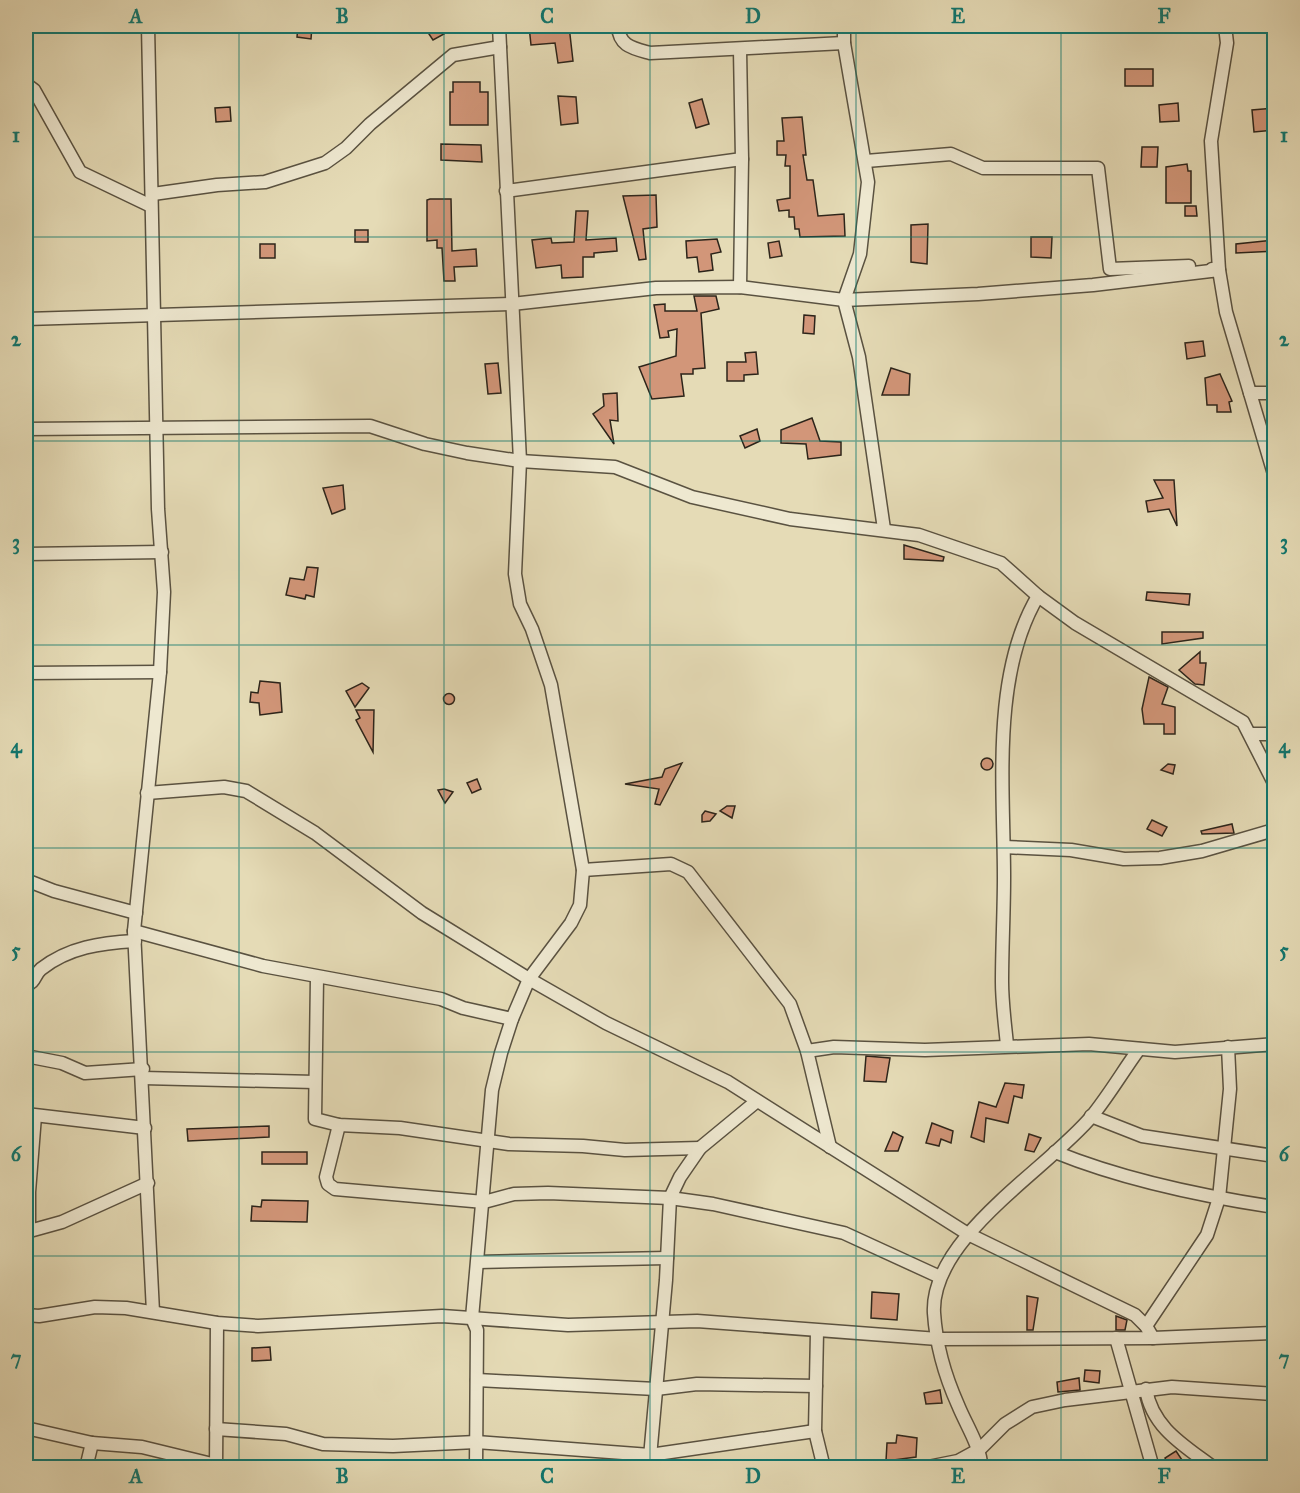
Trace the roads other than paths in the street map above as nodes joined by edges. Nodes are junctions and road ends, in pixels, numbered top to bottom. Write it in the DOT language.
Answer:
graph roads {
  1 [pos="148,26"];
  2 [pos="499,26"];
  3 [pos="618,26"];
  4 [pos="844,26"];
  5 [pos="1225,26"];
  6 [pos="844,43"];
  7 [pos="500,47"];
  8 [pos="740,50"];
  9 [pos="26,84"];
  10 [pos="742,159"];
  11 [pos="866,161"];
  12 [pos="506,191"];
  13 [pos="152,200"];
  14 [pos="1219,270"];
  15 [pos="740,287"];
  16 [pos="844,300"];
  17 [pos="512,304"];
  18 [pos="156,317"];
  19 [pos="26,319"];
  20 [pos="1250,393"];
  21 [pos="1275,393"];
  22 [pos="156,426"];
  23 [pos="26,429"];
  24 [pos="519,461"];
  25 [pos="1275,474"];
  26 [pos="884,529"];
  27 [pos="162,552"];
  28 [pos="26,554"];
  29 [pos="1038,596"];
  30 [pos="160,672"];
  31 [pos="26,673"];
  32 [pos="1251,734"];
  33 [pos="1275,734"];
  34 [pos="1275,783"];
  35 [pos="147,793"];
  36 [pos="1275,830"];
  37 [pos="1004,847"];
  38 [pos="583,870"];
  39 [pos="26,880"];
  40 [pos="136,913"];
  41 [pos="135,936"];
  42 [pos="317,978"];
  43 [pos="529,979"];
  44 [pos="26,985"];
  45 [pos="512,1019"];
  46 [pos="1275,1044"];
  47 [pos="1007,1045"];
  48 [pos="1228,1047"];
  49 [pos="1139,1049"];
  50 [pos="807,1051"];
  51 [pos="26,1056"];
  52 [pos="143,1074"];
  53 [pos="315,1082"];
  54 [pos="757,1101"];
  55 [pos="30,1115"];
  56 [pos="1091,1116"];
  57 [pos="339,1125"];
  58 [pos="146,1128"];
  59 [pos="487,1141"];
  60 [pos="830,1147"];
  61 [pos="1223,1147"];
  62 [pos="700,1148"];
  63 [pos="1055,1152"];
  64 [pos="1275,1156"];
  65 [pos="148,1184"];
  66 [pos="670,1198"];
  67 [pos="1219,1198"];
  68 [pos="484,1202"];
  69 [pos="1275,1207"];
  70 [pos="27,1231"];
  71 [pos="968,1234"];
  72 [pos="668,1258"];
  73 [pos="478,1262"];
  74 [pos="940,1277"];
  75 [pos="153,1312"];
  76 [pos="26,1314"];
  77 [pos="472,1318"];
  78 [pos="662,1322"];
  79 [pos="217,1323"];
  80 [pos="1146,1326"];
  81 [pos="817,1332"];
  82 [pos="1275,1333"];
  83 [pos="1116,1338"];
  84 [pos="1153,1338"];
  85 [pos="938,1339"];
  86 [pos="477,1380"];
  87 [pos="816,1386"];
  88 [pos="656,1389"];
  89 [pos="1146,1389"];
  90 [pos="1131,1392"];
  91 [pos="1275,1394"];
  92 [pos="26,1428"];
  93 [pos="216,1429"];
  94 [pos="815,1431"];
  95 [pos="476,1442"];
  96 [pos="92,1443"];
  97 [pos="980,1449"];
  98 [pos="650,1461"];
  99 [pos="216,1466"];
  100 [pos="86,1467"];
  101 [pos="476,1467"];
  102 [pos="824,1467"];
  103 [pos="923,1467"];
  104 [pos="982,1467"];
  105 [pos="1153,1467"];
  106 [pos="1214,1467"];
  1 -- 13 [label="street"];
  2 -- 7 [label="street"];
  3 -- 8 [label="street"];
  4 -- 6 [label="street"];
  5 -- 14 [label="street"];
  6 -- 8 [label="street"];
  6 -- 11 [label="street"];
  7 -- 12 [label="street"];
  7 -- 13 [label="street"];
  8 -- 10 [label="street"];
  9 -- 13 [label="street"];
  10 -- 12 [label="street"];
  10 -- 15 [label="street"];
  11 -- 14 [label="street"];
  11 -- 16 [label="street"];
  12 -- 17 [label="street"];
  13 -- 18 [label="street"];
  14 -- 16 [label="street"];
  14 -- 20 [label="street"];
  15 -- 16 [label="street"];
  15 -- 17 [label="street"];
  16 -- 26 [label="street"];
  17 -- 18 [label="street"];
  17 -- 24 [label="street"];
  18 -- 19 [label="street"];
  18 -- 22 [label="street"];
  20 -- 21 [label="street"];
  20 -- 25 [label="street"];
  22 -- 23 [label="street"];
  22 -- 24 [label="street"];
  22 -- 27 [label="street"];
  24 -- 26 [label="street"];
  24 -- 38 [label="street"];
  26 -- 29 [label="street"];
  27 -- 28 [label="street"];
  27 -- 30 [label="street"];
  29 -- 32 [label="street"];
  29 -- 37 [label="street"];
  30 -- 31 [label="street"];
  30 -- 35 [label="street"];
  32 -- 33 [label="street"];
  32 -- 34 [label="street"];
  35 -- 40 [label="street"];
  35 -- 43 [label="street"];
  36 -- 37 [label="street"];
  37 -- 47 [label="street"];
  38 -- 43 [label="street"];
  38 -- 50 [label="street"];
  39 -- 40 [label="street"];
  40 -- 41 [label="street"];
  41 -- 42 [label="street"];
  41 -- 44 [label="street"];
  41 -- 52 [label="street"];
  42 -- 45 [label="street"];
  42 -- 53 [label="street"];
  43 -- 45 [label="street"];
  43 -- 54 [label="street"];
  45 -- 59 [label="street"];
  46 -- 48 [label="street"];
  47 -- 49 [label="street"];
  47 -- 50 [label="street"];
  48 -- 49 [label="street"];
  48 -- 61 [label="street"];
  49 -- 56 [label="street"];
  50 -- 60 [label="street"];
  51 -- 52 [label="street"];
  52 -- 53 [label="street"];
  52 -- 58 [label="street"];
  53 -- 57 [label="street"];
  54 -- 60 [label="street"];
  54 -- 62 [label="street"];
  55 -- 58 [label="street"];
  55 -- 70 [label="street"];
  56 -- 61 [label="street"];
  56 -- 63 [label="street"];
  57 -- 59 [label="street"];
  57 -- 68 [label="street"];
  58 -- 65 [label="street"];
  59 -- 62 [label="street"];
  59 -- 68 [label="street"];
  60 -- 71 [label="street"];
  61 -- 64 [label="street"];
  61 -- 67 [label="street"];
  62 -- 66 [label="street"];
  63 -- 67 [label="street"];
  63 -- 71 [label="street"];
  65 -- 70 [label="street"];
  65 -- 75 [label="street"];
  66 -- 68 [label="street"];
  66 -- 72 [label="street"];
  66 -- 74 [label="street"];
  67 -- 69 [label="street"];
  67 -- 80 [label="street"];
  68 -- 73 [label="street"];
  71 -- 74 [label="street"];
  71 -- 80 [label="street"];
  72 -- 73 [label="street"];
  72 -- 78 [label="street"];
  73 -- 77 [label="street"];
  74 -- 85 [label="street"];
  75 -- 76 [label="street"];
  75 -- 79 [label="street"];
  77 -- 78 [label="street"];
  77 -- 79 [label="street"];
  77 -- 86 [label="street"];
  78 -- 81 [label="street"];
  78 -- 88 [label="street"];
  79 -- 93 [label="street"];
  80 -- 84 [label="street"];
  81 -- 85 [label="street"];
  81 -- 87 [label="street"];
  82 -- 84 [label="street"];
  83 -- 84 [label="street"];
  83 -- 85 [label="street"];
  83 -- 90 [label="street"];
  85 -- 97 [label="street"];
  86 -- 88 [label="street"];
  86 -- 95 [label="street"];
  87 -- 88 [label="street"];
  87 -- 94 [label="street"];
  88 -- 98 [label="street"];
  89 -- 90 [label="street"];
  89 -- 91 [label="street"];
  89 -- 106 [label="street"];
  90 -- 97 [label="street"];
  90 -- 105 [label="street"];
  92 -- 96 [label="street"];
  93 -- 95 [label="street"];
  93 -- 99 [label="street"];
  94 -- 98 [label="street"];
  94 -- 102 [label="street"];
  95 -- 98 [label="street"];
  95 -- 101 [label="street"];
  96 -- 99 [label="street"];
  96 -- 100 [label="street"];
  97 -- 103 [label="street"];
  97 -- 104 [label="street"];
}
